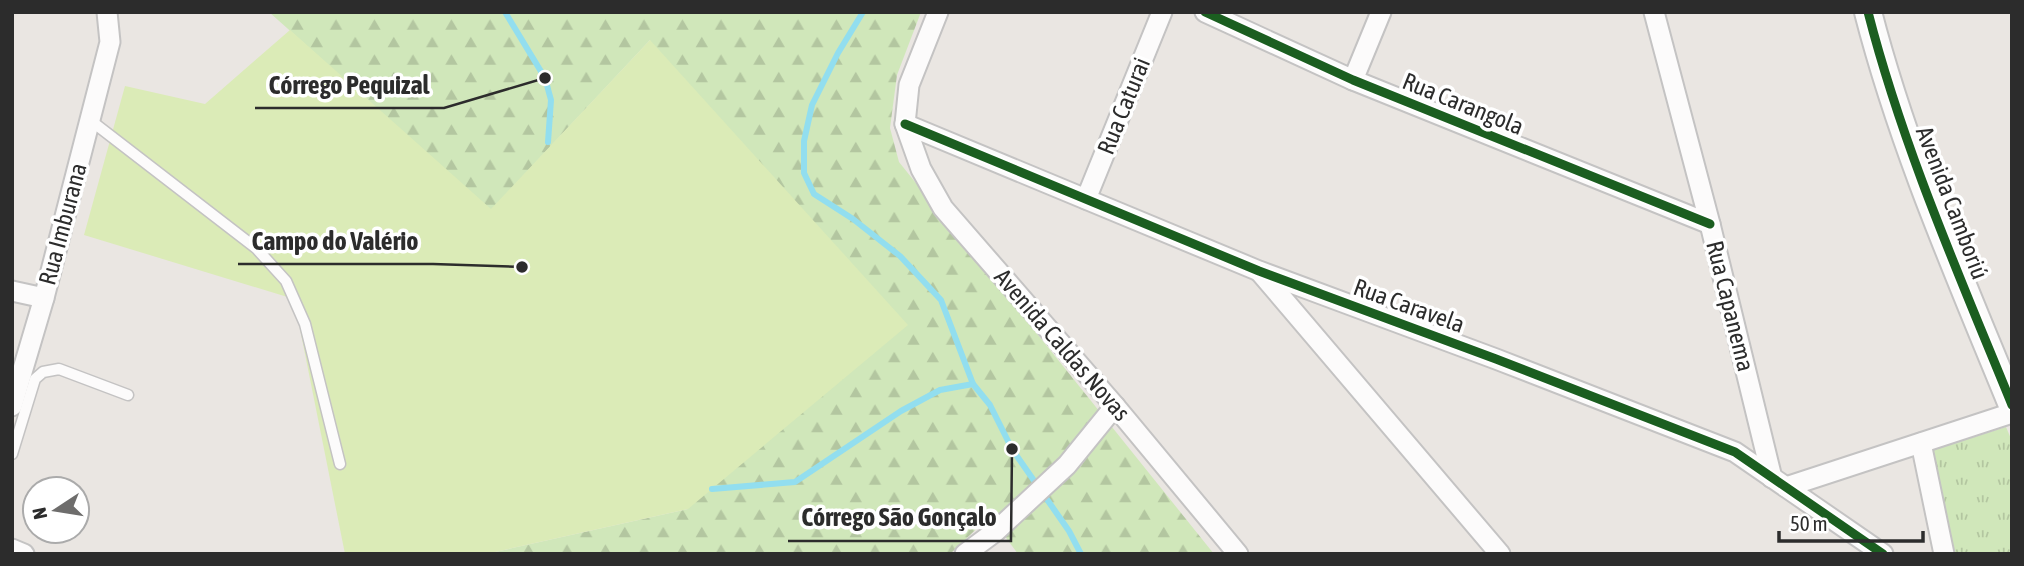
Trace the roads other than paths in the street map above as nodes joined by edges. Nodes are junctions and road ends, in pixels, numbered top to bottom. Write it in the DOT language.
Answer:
graph roads {
  1 [pos="107,12"];
  2 [pos="938,12"];
  3 [pos="1162,12"];
  4 [pos="1205,12"];
  5 [pos="1381,12"];
  6 [pos="1654,12"];
  7 [pos="1868,12"];
  8 [pos="1353,80"];
  9 [pos="90,120"];
  10 [pos="905,124"];
  11 [pos="1086,200"];
  12 [pos="1710,224"];
  13 [pos="1259,271"];
  14 [pos="12,291"];
  15 [pos="44,298"];
  16 [pos="128,395"];
  17 [pos="2012,405"];
  18 [pos="12,406"];
  19 [pos="1115,406"];
  20 [pos="2012,413"];
  21 [pos="1921,443"];
  22 [pos="12,454"];
  23 [pos="340,464"];
  24 [pos="1779,483"];
  25 [pos="12,549"];
  26 [pos="24,554"];
  27 [pos="965,554"];
  28 [pos="1238,554"];
  29 [pos="1500,554"];
  30 [pos="1884,554"];
  31 [pos="1944,554"];
  1 -- 9 [label="street, Rua Imburana"];
  2 -- 10 [label="street"];
  3 -- 11 [label="street, Rua Caturai"];
  4 -- 8 [label="street, Rua Carangola"];
  5 -- 8 [label="street"];
  6 -- 12 [label="street, Rua Capanema"];
  7 -- 17 [label="street, Avenida Camboriú"];
  8 -- 12 [label="street, Rua Carangola"];
  9 -- 15 [label="street, Rua Imburana"];
  9 -- 23 [label="lane"];
  10 -- 11 [label="street, Rua Caravela"];
  10 -- 19 [label="street, Avenida Caldas Novas"];
  11 -- 13 [label="street, Rua Caravela"];
  12 -- 24 [label="street, Rua Capanema"];
  13 -- 24 [label="street, Rua Caravela"];
  13 -- 29 [label="street"];
  14 -- 15 [label="street"];
  15 -- 18 [label="street, Rua Imburana"];
  16 -- 22 [label="lane"];
  19 -- 27 [label="street"];
  19 -- 28 [label="street, Avenida Caldas Novas"];
  20 -- 21 [label="street"];
  21 -- 24 [label="street"];
  21 -- 31 [label="street"];
  24 -- 30 [label="street, Rua Caravela"];
  25 -- 26 [label="street"];
}
